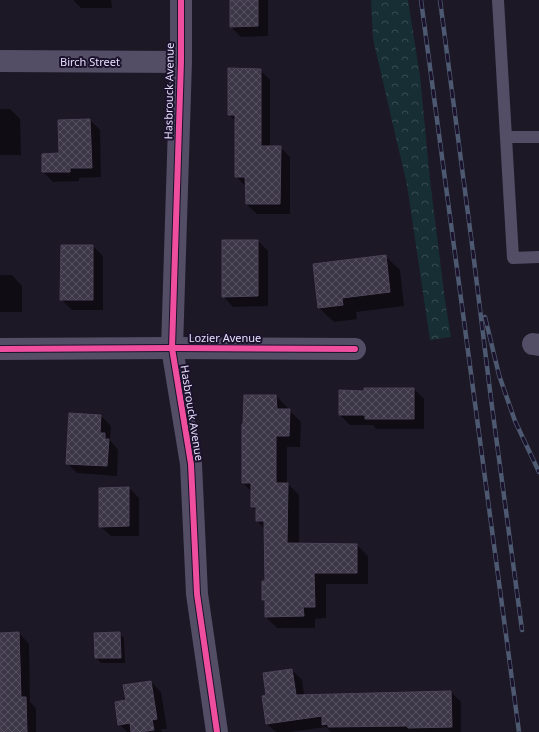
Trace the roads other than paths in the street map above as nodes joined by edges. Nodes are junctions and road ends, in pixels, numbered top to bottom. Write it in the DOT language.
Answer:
graph roads {
  1 [pos="181,0"];
  2 [pos="498,0"];
  3 [pos="0,61"];
  4 [pos="181,62"];
  5 [pos="506,137"];
  6 [pos="539,137"];
  7 [pos="539,257"];
  8 [pos="172,348"];
  9 [pos="355,348"];
  10 [pos="0,349"];
  11 [pos="217,732"];
  1 -- 4 [label="street, Hasbrouck Avenue"];
  2 -- 5 [label="lane"];
  3 -- 4 [label="street, Birch Street"];
  4 -- 8 [label="street, Hasbrouck Avenue"];
  5 -- 6 [label="lane"];
  5 -- 7 [label="lane"];
  8 -- 9 [label="street, Lozier Avenue"];
  8 -- 10 [label="street, Lozier Avenue"];
  8 -- 11 [label="street, Hasbrouck Avenue"];
}
